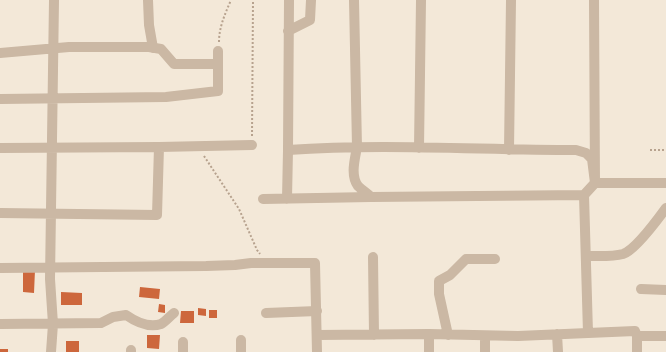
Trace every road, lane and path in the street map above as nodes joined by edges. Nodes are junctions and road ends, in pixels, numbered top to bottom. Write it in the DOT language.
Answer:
graph roads {
  1 [pos="54,0"];
  2 [pos="148,0"];
  3 [pos="231,0"];
  4 [pos="253,0"];
  5 [pos="289,0"];
  6 [pos="311,0"];
  7 [pos="354,0"];
  8 [pos="421,0"];
  9 [pos="511,0"];
  10 [pos="594,0"];
  11 [pos="288,31"];
  12 [pos="154,48"];
  13 [pos="54,49"];
  14 [pos="218,51"];
  15 [pos="0,53"];
  16 [pos="218,64"];
  17 [pos="53,98"];
  18 [pos="0,99"];
  19 [pos="252,145"];
  20 [pos="198,146"];
  21 [pos="159,147"];
  22 [pos="357,147"];
  23 [pos="0,148"];
  24 [pos="419,148"];
  25 [pos="52,149"];
  26 [pos="288,150"];
  27 [pos="510,150"];
  28 [pos="576,150"];
  29 [pos="596,150"];
  30 [pos="650,150"];
  31 [pos="666,150"];
  32 [pos="595,182"];
  33 [pos="666,183"];
  34 [pos="584,195"];
  35 [pos="371,197"];
  36 [pos="263,199"];
  37 [pos="287,199"];
  38 [pos="666,208"];
  39 [pos="0,213"];
  40 [pos="51,213"];
  41 [pos="586,256"];
  42 [pos="373,257"];
  43 [pos="495,259"];
  44 [pos="267,263"];
  45 [pos="0,268"];
  46 [pos="50,269"];
  47 [pos="641,290"];
  48 [pos="666,290"];
  49 [pos="317,311"];
  50 [pos="174,313"];
  51 [pos="266,313"];
  52 [pos="0,324"];
  53 [pos="53,324"];
  54 [pos="588,333"];
  55 [pos="429,334"];
  56 [pos="557,334"];
  57 [pos="317,335"];
  58 [pos="374,335"];
  59 [pos="448,335"];
  60 [pos="485,336"];
  61 [pos="637,336"];
  62 [pos="666,336"];
  63 [pos="241,340"];
  64 [pos="51,352"];
  65 [pos="241,352"];
  66 [pos="317,352"];
  67 [pos="429,352"];
  68 [pos="485,352"];
  69 [pos="558,352"];
  70 [pos="637,352"];
  1 -- 13 [label="street"];
  2 -- 12 [label="street"];
  3 -- 14 [label="path"];
  4 -- 19 [label="path"];
  5 -- 11 [label="street"];
  6 -- 11 [label="street"];
  7 -- 22 [label="street"];
  8 -- 24 [label="street"];
  9 -- 27 [label="street"];
  10 -- 29 [label="street"];
  11 -- 26 [label="street"];
  12 -- 13 [label="street"];
  12 -- 16 [label="street"];
  13 -- 15 [label="street"];
  13 -- 17 [label="street"];
  14 -- 16 [label="street"];
  16 -- 17 [label="street"];
  17 -- 18 [label="street"];
  17 -- 25 [label="street"];
  19 -- 20 [label="street"];
  20 -- 21 [label="street"];
  20 -- 44 [label="path"];
  21 -- 25 [label="street"];
  21 -- 40 [label="street"];
  22 -- 24 [label="street"];
  22 -- 26 [label="street"];
  22 -- 35 [label="street"];
  23 -- 25 [label="street"];
  24 -- 27 [label="street"];
  25 -- 40 [label="street"];
  26 -- 37 [label="street"];
  27 -- 28 [label="street"];
  28 -- 29 [label="street"];
  28 -- 32 [label="street"];
  29 -- 32 [label="street"];
  30 -- 31 [label="path"];
  32 -- 33 [label="street"];
  32 -- 34 [label="street"];
  34 -- 35 [label="street"];
  34 -- 41 [label="street"];
  35 -- 37 [label="street"];
  36 -- 37 [label="street"];
  38 -- 41 [label="street"];
  39 -- 40 [label="street"];
  40 -- 46 [label="street"];
  41 -- 54 [label="street"];
  42 -- 58 [label="street"];
  43 -- 59 [label="street"];
  44 -- 46 [label="street"];
  44 -- 49 [label="street"];
  45 -- 46 [label="street"];
  46 -- 53 [label="street"];
  47 -- 48 [label="street"];
  49 -- 51 [label="street"];
  49 -- 57 [label="street"];
  50 -- 53 [label="street"];
  52 -- 53 [label="street"];
  53 -- 64 [label="street"];
  54 -- 56 [label="street"];
  54 -- 61 [label="street"];
  55 -- 58 [label="street"];
  55 -- 59 [label="street"];
  55 -- 67 [label="street"];
  56 -- 60 [label="street"];
  56 -- 69 [label="street"];
  57 -- 58 [label="street"];
  57 -- 66 [label="street"];
  59 -- 60 [label="street"];
  60 -- 68 [label="street"];
  61 -- 62 [label="street"];
  61 -- 70 [label="street"];
  63 -- 65 [label="street"];
}
